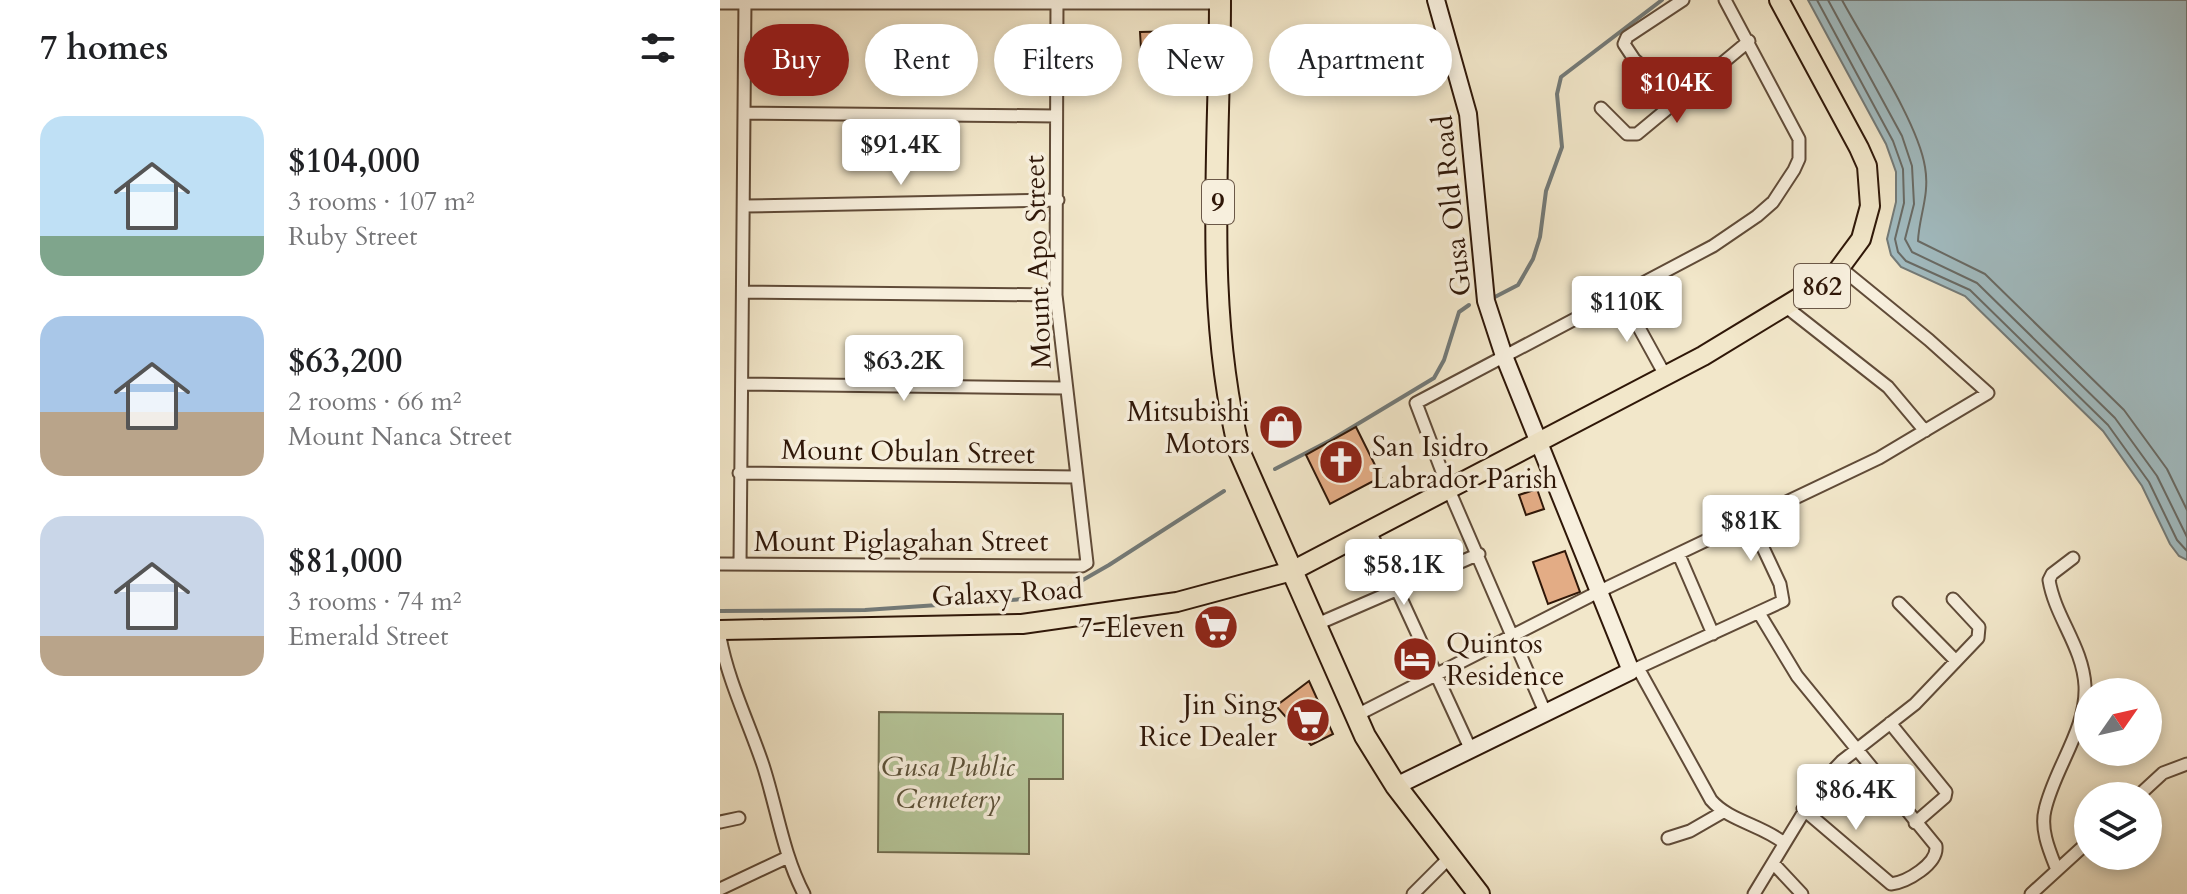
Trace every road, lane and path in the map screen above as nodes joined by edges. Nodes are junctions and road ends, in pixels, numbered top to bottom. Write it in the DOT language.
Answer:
graph roads {
  1 [pos="1436,0"];
  2 [pos="1683,0"];
  3 [pos="1725,0"];
  4 [pos="1779,0"];
  5 [pos="745,1"];
  6 [pos="1057,1"];
  7 [pos="1220,1"];
  8 [pos="854,2"];
  9 [pos="950,2"];
  10 [pos="720,3"];
  11 [pos="1749,41"];
  12 [pos="1680,100"];
  13 [pos="1601,108"];
  14 [pos="745,113"];
  15 [pos="1056,116"];
  16 [pos="1058,200"];
  17 [pos="745,206"];
  18 [pos="1842,269"];
  19 [pos="743,292"];
  20 [pos="1056,295"];
  21 [pos="1621,295"];
  22 [pos="1785,306"];
  23 [pos="1504,356"];
  24 [pos="1665,375"];
  25 [pos="742,384"];
  26 [pos="1066,388"];
  27 [pos="1925,431"];
  28 [pos="1539,443"];
  29 [pos="739,473"];
  30 [pos="1076,477"];
  31 [pos="1449,490"];
  32 [pos="1750,520"];
  33 [pos="1370,531"];
  34 [pos="1479,554"];
  35 [pos="1679,555"];
  36 [pos="2073,558"];
  37 [pos="720,564"];
  38 [pos="740,564"];
  39 [pos="1082,566"];
  40 [pos="1292,571"];
  41 [pos="1398,591"];
  42 [pos="1600,591"];
  43 [pos="1953,599"];
  44 [pos="1899,603"];
  45 [pos="1759,613"];
  46 [pos="1315,625"];
  47 [pos="720,630"];
  48 [pos="1713,634"];
  49 [pos="1513,635"];
  50 [pos="720,637"];
  51 [pos="1956,661"];
  52 [pos="1635,670"];
  53 [pos="1436,675"];
  54 [pos="1545,712"];
  55 [pos="1355,716"];
  56 [pos="1890,723"];
  57 [pos="1470,748"];
  58 [pos="1856,750"];
  59 [pos="2187,764"];
  60 [pos="2155,782"];
  61 [pos="1396,786"];
  62 [pos="1803,809"];
  63 [pos="1723,812"];
  64 [pos="739,818"];
  65 [pos="720,822"];
  66 [pos="1915,823"];
  67 [pos="1668,838"];
  68 [pos="1784,843"];
  69 [pos="2074,855"];
  70 [pos="788,857"];
  71 [pos="1449,858"];
  72 [pos="1773,863"];
  73 [pos="2057,870"];
  74 [pos="720,889"];
  75 [pos="804,894"];
  76 [pos="1413,894"];
  77 [pos="1479,894"];
  78 [pos="1754,894"];
  79 [pos="1802,894"];
  80 [pos="2031,894"];
  1 -- 23 [label="street, Gusa Old Road"];
  2 -- 12 [label="street"];
  3 -- 11 [label="street"];
  4 -- 18 [label="main road, 862"];
  5 -- 8 [label="street"];
  5 -- 10 [label="street"];
  5 -- 14 [label="street"];
  6 -- 7 [label="street"];
  6 -- 9 [label="street"];
  6 -- 15 [label="street, Mount Apo Street"];
  7 -- 40 [label="highway, 9"];
  8 -- 9 [label="street"];
  11 -- 12 [label="street"];
  11 -- 21 [label="street"];
  12 -- 13 [label="street"];
  14 -- 15 [label="street"];
  14 -- 17 [label="street"];
  15 -- 16 [label="street, Mount Apo Street"];
  16 -- 17 [label="street"];
  16 -- 20 [label="street, Mount Apo Street"];
  17 -- 19 [label="street"];
  18 -- 22 [label="main road, 862"];
  18 -- 27 [label="street"];
  19 -- 20 [label="street"];
  19 -- 25 [label="street"];
  20 -- 26 [label="street, Mount Apo Street"];
  21 -- 23 [label="street"];
  21 -- 24 [label="street"];
  22 -- 24 [label="main road, 862"];
  22 -- 27 [label="street"];
  23 -- 28 [label="street, Gusa Old Road"];
  23 -- 31 [label="street"];
  24 -- 28 [label="main road, 862"];
  25 -- 26 [label="street"];
  25 -- 29 [label="street"];
  26 -- 30 [label="street, Mount Apo Street"];
  27 -- 32 [label="street"];
  28 -- 31 [label="main road, 862"];
  28 -- 42 [label="street, Gusa Old Road"];
  29 -- 30 [label="street, Mount Obulan Street"];
  29 -- 38 [label="street"];
  30 -- 39 [label="street, Mount Apo Street"];
  31 -- 33 [label="main road, 862"];
  31 -- 34 [label="street"];
  32 -- 35 [label="street"];
  32 -- 45 [label="street"];
  33 -- 40 [label="main road, 862"];
  33 -- 41 [label="street"];
  34 -- 41 [label="street"];
  34 -- 49 [label="street"];
  35 -- 42 [label="street"];
  35 -- 48 [label="street"];
  36 -- 73 [label="street"];
  37 -- 38 [label="street, Mount Piglagahan Street"];
  38 -- 39 [label="street, Mount Piglagahan Street"];
  40 -- 46 [label="highway, 9"];
  40 -- 47 [label="main road, Galaxy Road"];
  41 -- 46 [label="street"];
  41 -- 53 [label="street"];
  42 -- 49 [label="street"];
  42 -- 52 [label="street, Gusa Old Road"];
  43 -- 51 [label="street"];
  44 -- 51 [label="street"];
  45 -- 48 [label="street"];
  45 -- 58 [label="street"];
  46 -- 55 [label="highway, 9"];
  48 -- 52 [label="street"];
  49 -- 53 [label="street"];
  49 -- 54 [label="street"];
  50 -- 70 [label="street"];
  51 -- 56 [label="street"];
  52 -- 54 [label="street"];
  52 -- 63 [label="street"];
  53 -- 55 [label="street"];
  53 -- 57 [label="street"];
  54 -- 57 [label="street"];
  55 -- 61 [label="highway, 9"];
  56 -- 58 [label="street"];
  56 -- 66 [label="street"];
  57 -- 61 [label="street"];
  58 -- 62 [label="street"];
  58 -- 66 [label="street"];
  59 -- 60 [label="street"];
  61 -- 71 [label="highway, 9"];
  62 -- 66 [label="street"];
  62 -- 68 [label="street"];
  63 -- 67 [label="street"];
  63 -- 68 [label="street"];
  64 -- 65 [label="street"];
  68 -- 72 [label="street"];
  69 -- 73 [label="street"];
  70 -- 74 [label="street"];
  70 -- 75 [label="street"];
  71 -- 76 [label="street"];
  71 -- 77 [label="highway, 9"];
  72 -- 78 [label="street"];
  72 -- 79 [label="street"];
  73 -- 80 [label="street"];
}
